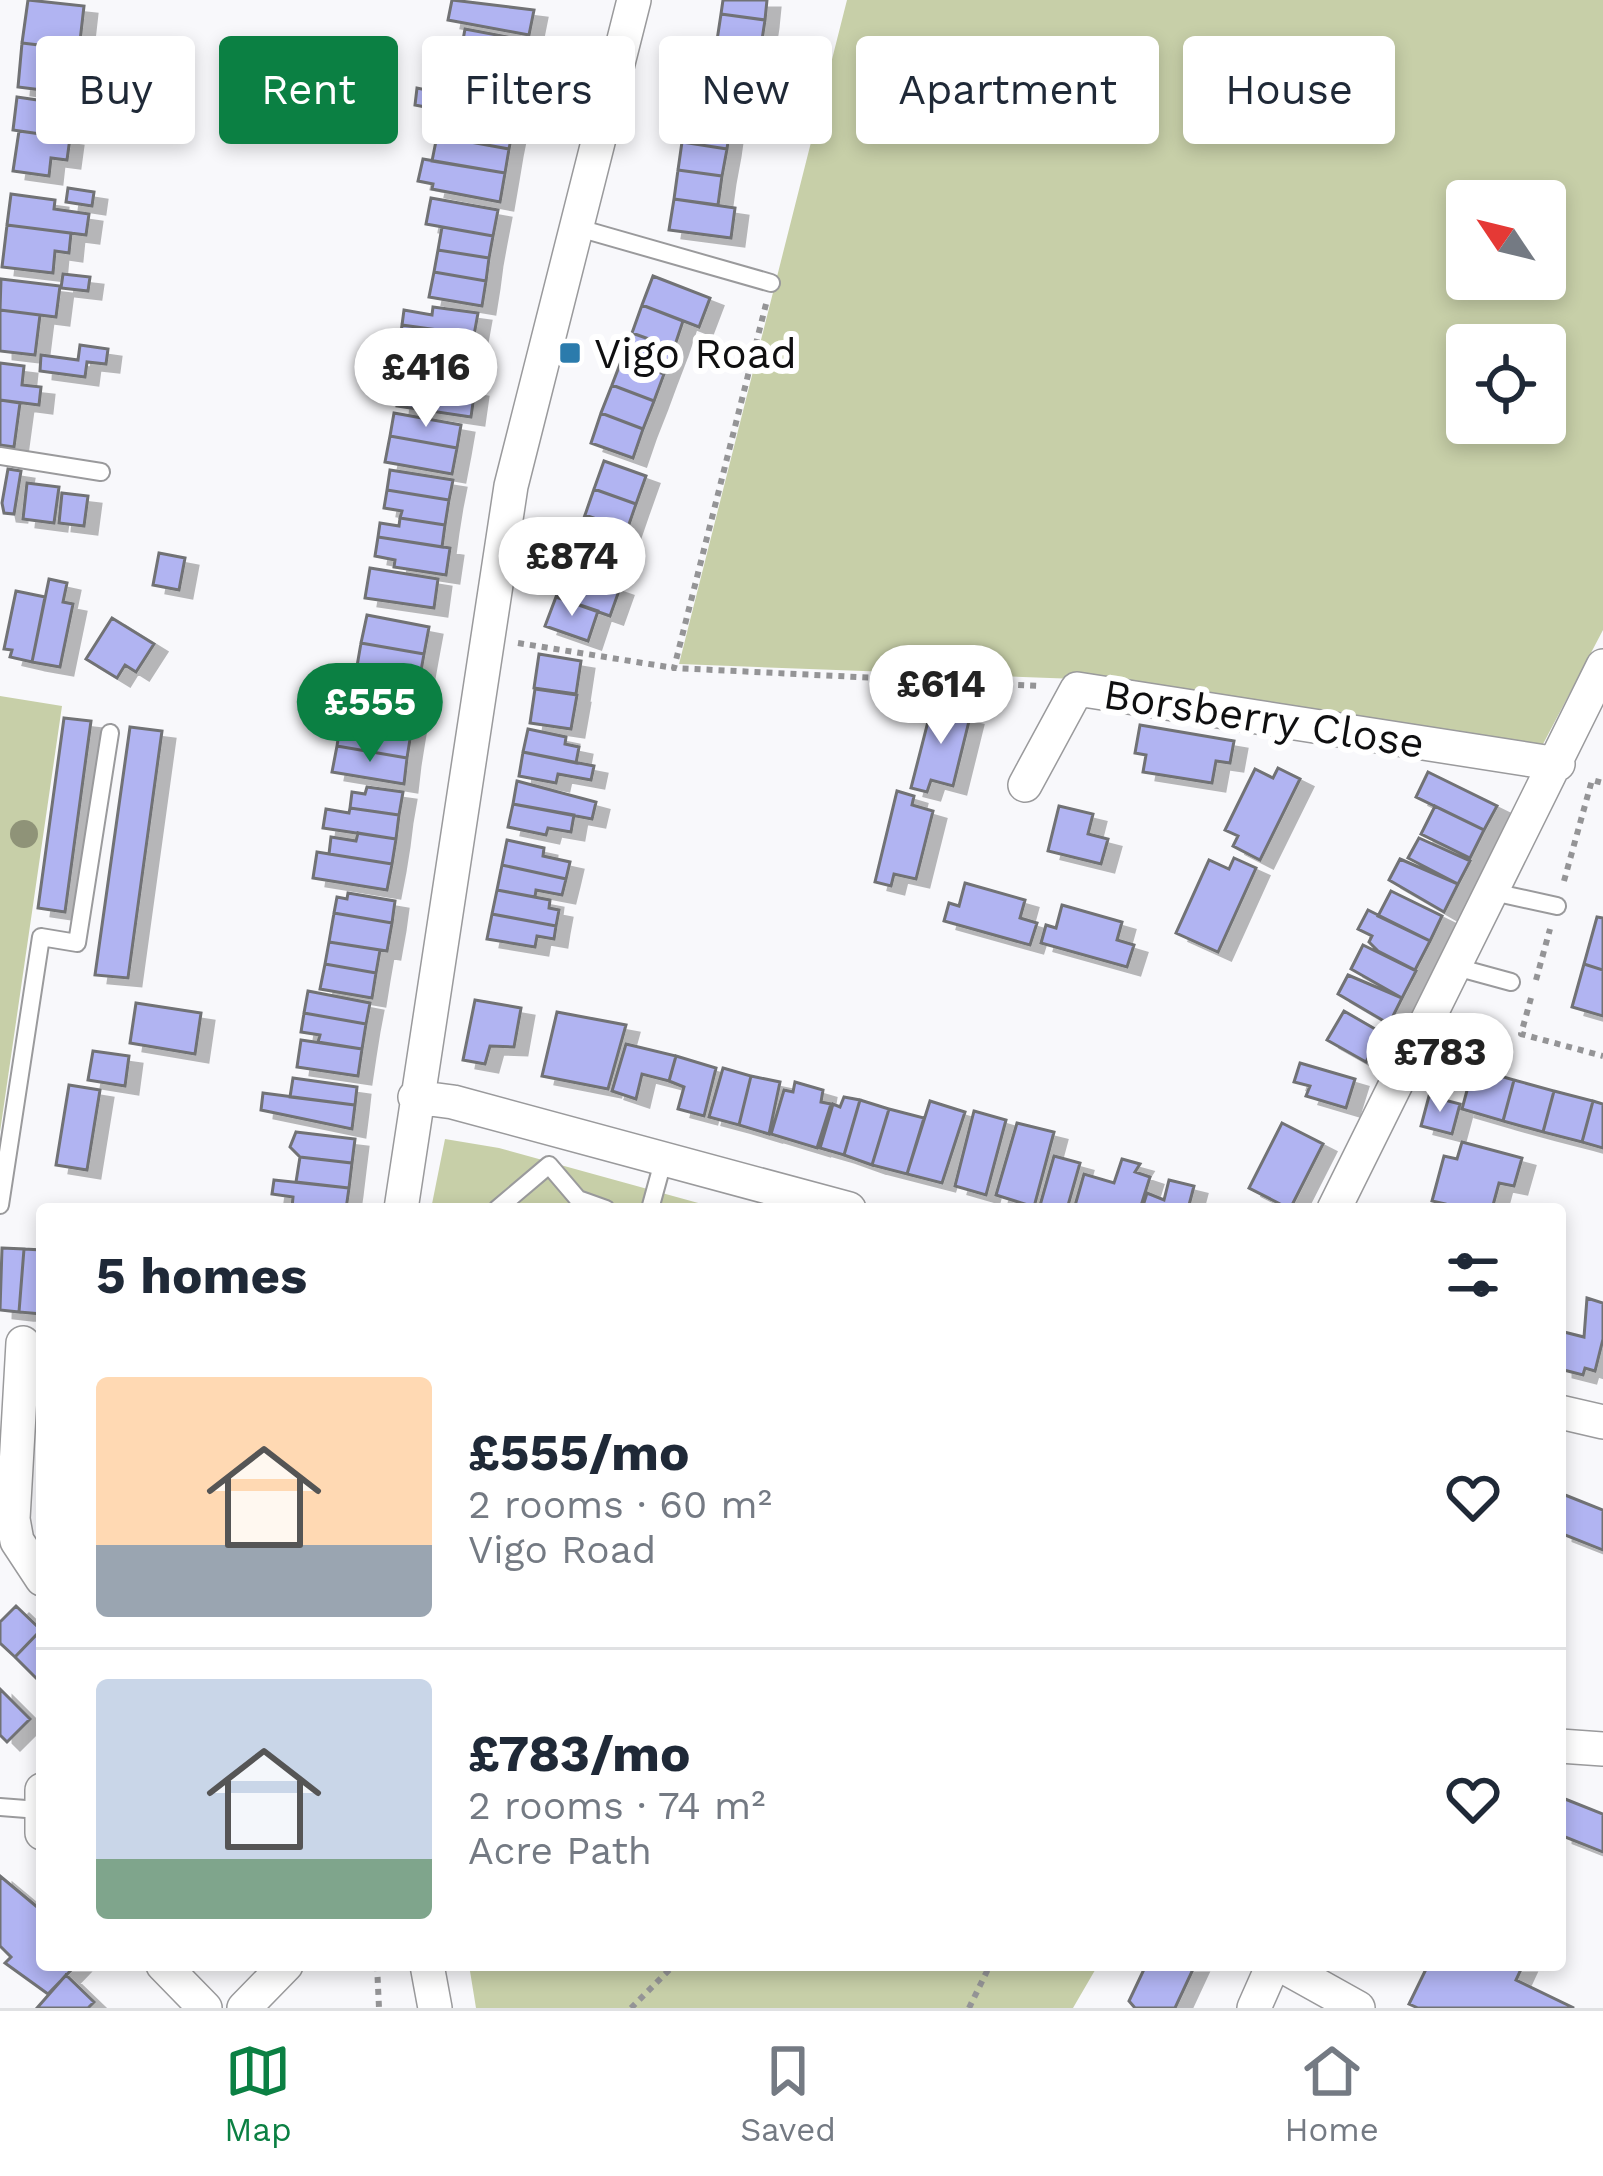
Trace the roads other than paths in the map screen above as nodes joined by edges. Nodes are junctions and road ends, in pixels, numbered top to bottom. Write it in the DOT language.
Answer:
graph roads {
  1 [pos="634,0"];
  2 [pos="574,227"];
  3 [pos="771,283"];
  4 [pos="0,456"];
  5 [pos="101,472"];
  6 [pos="1603,666"];
  7 [pos="110,733"];
  8 [pos="1558,764"];
  9 [pos="1025,785"];
  10 [pos="1493,892"];
  11 [pos="1557,906"];
  12 [pos="1456,967"];
  13 [pos="1511,982"];
  14 [pos="415,1097"];
  15 [pos="664,1158"];
  16 [pos="402,1203"];
  17 [pos="504,1203"];
  18 [pos="589,1203"];
  19 [pos="652,1203"];
  20 [pos="827,1203"];
  21 [pos="1337,1203"];
  22 [pos="0,1205"];
  23 [pos="22,1342"];
  24 [pos="1566,1413"];
  25 [pos="1603,1422"];
  26 [pos="36,1570"];
  27 [pos="1566,1746"];
  28 [pos="1603,1749"];
  29 [pos="0,1807"];
  30 [pos="36,1811"];
  31 [pos="169,1971"];
  32 [pos="280,1971"];
  33 [pos="429,1971"];
  34 [pos="1274,1971"];
  35 [pos="1326,1975"];
  36 [pos="205,2008"];
  37 [pos="244,2008"];
  38 [pos="435,2008"];
  39 [pos="1254,2008"];
  40 [pos="1358,2008"];
  1 -- 2 [label="street"];
  2 -- 3 [label="lane"];
  2 -- 14 [label="street"];
  4 -- 5 [label="lane"];
  6 -- 8 [label="street"];
  7 -- 22 [label="lane"];
  8 -- 9 [label="street, Borsberry Close"];
  8 -- 10 [label="street"];
  10 -- 11 [label="lane"];
  10 -- 12 [label="street"];
  12 -- 13 [label="lane"];
  12 -- 21 [label="street"];
  14 -- 15 [label="street"];
  14 -- 16 [label="street"];
  15 -- 19 [label="lane"];
  15 -- 20 [label="street"];
  17 -- 18 [label="lane"];
  23 -- 26 [label="street"];
  24 -- 25 [label="street"];
  27 -- 28 [label="street"];
  29 -- 30 [label="lane"];
  31 -- 36 [label="street"];
  32 -- 37 [label="street"];
  33 -- 38 [label="street"];
  34 -- 39 [label="street"];
  35 -- 40 [label="street"];
}
